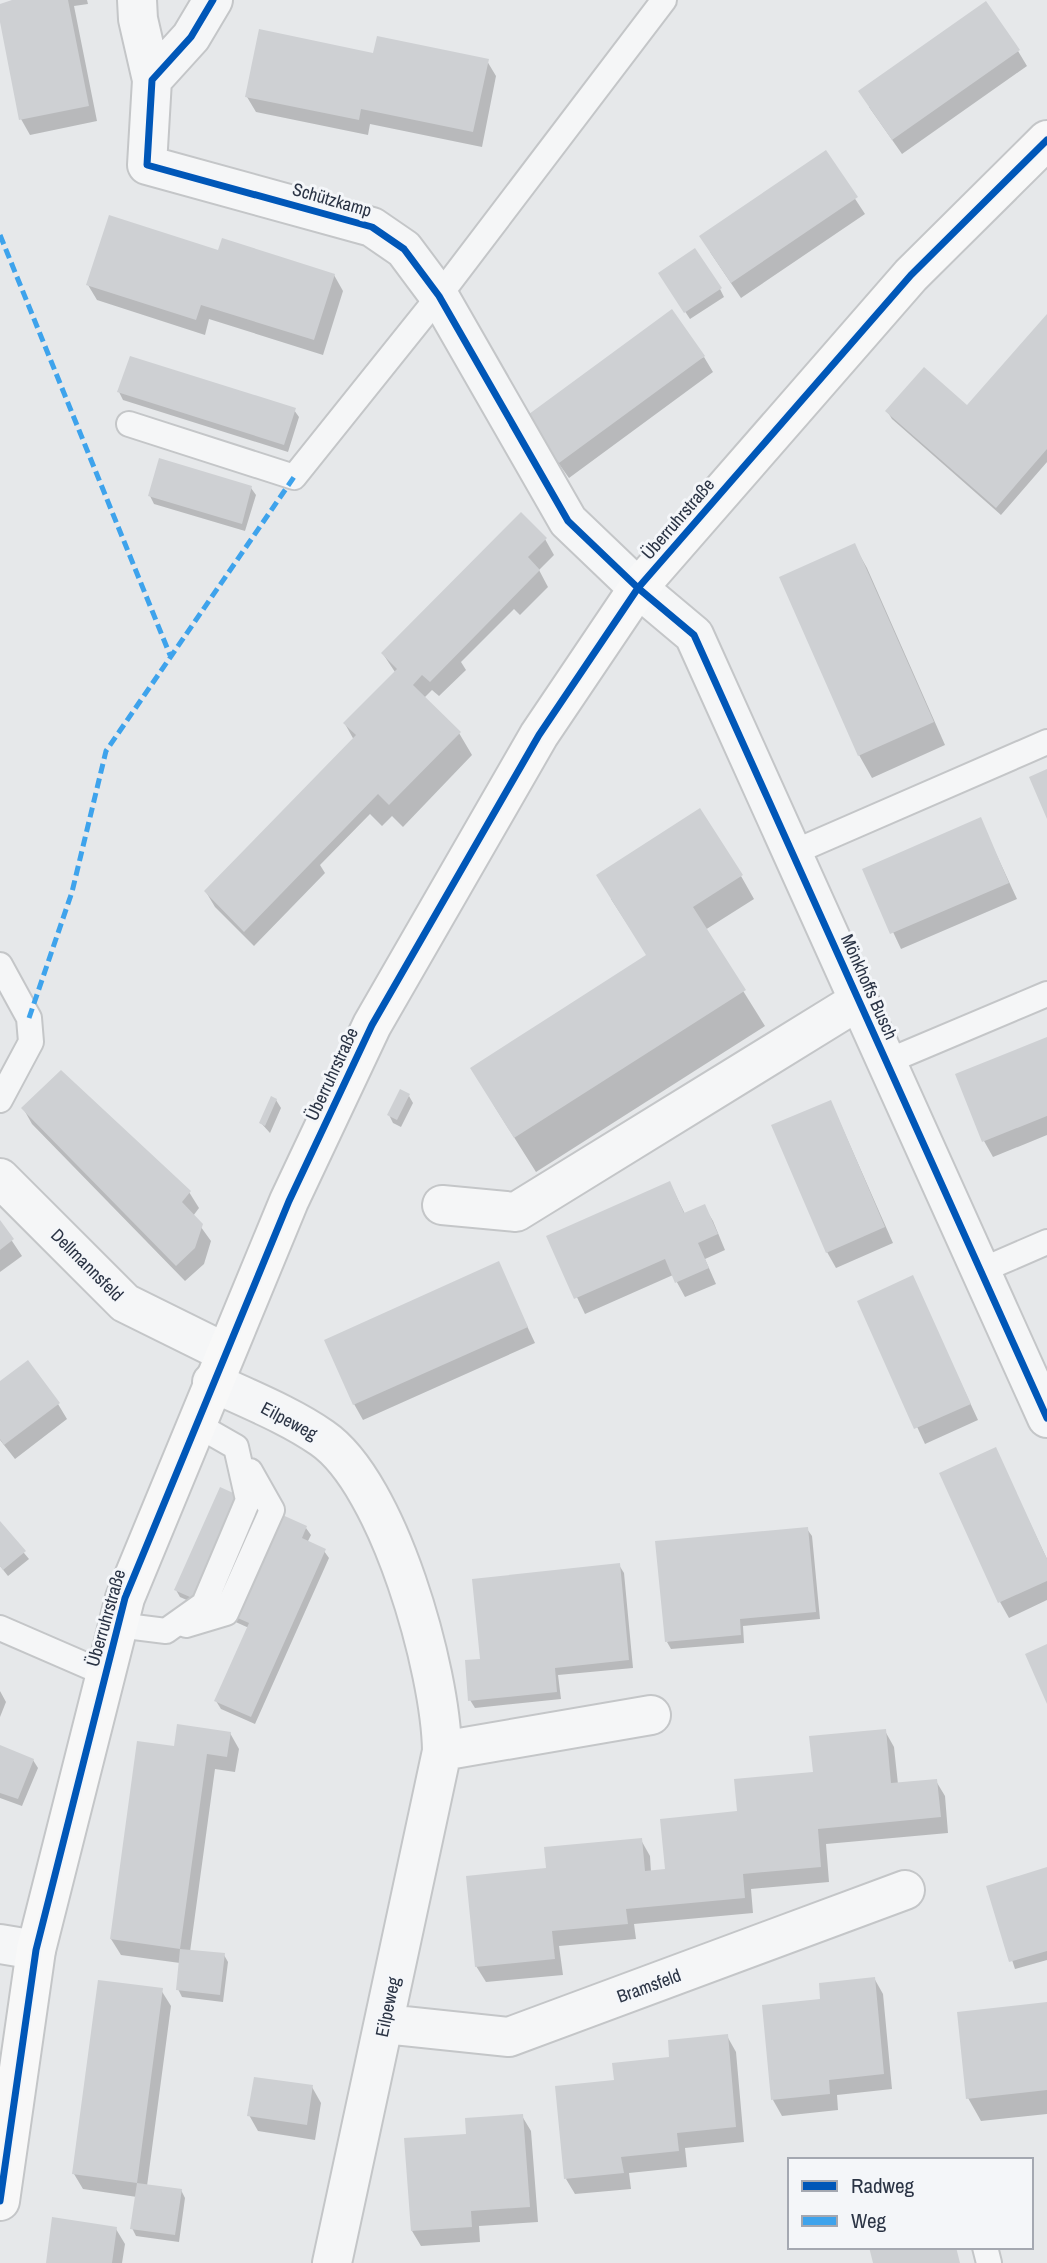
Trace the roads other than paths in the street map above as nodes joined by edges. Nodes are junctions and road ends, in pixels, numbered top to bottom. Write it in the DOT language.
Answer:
graph roads {
  1 [pos="137,0"];
  2 [pos="213,0"];
  3 [pos="664,0"];
  4 [pos="152,80"];
  5 [pos="1047,140"];
  6 [pos="439,296"];
  7 [pos="129,424"];
  8 [pos="638,588"];
  9 [pos="1047,742"];
  10 [pos="792,853"];
  11 [pos="0,965"];
  12 [pos="1047,995"];
  13 [pos="858,1001"];
  14 [pos="886,1062"];
  15 [pos="0,1100"];
  16 [pos="0,1178"];
  17 [pos="442,1205"];
  18 [pos="1047,1242"];
  19 [pos="981,1271"];
  20 [pos="218,1367"];
  21 [pos="1047,1418"];
  22 [pos="194,1423"];
  23 [pos="118,1625"];
  24 [pos="0,1628"];
  25 [pos="106,1674"];
  26 [pos="651,1714"];
  27 [pos="442,1751"];
  28 [pos="905,1891"];
  29 [pos="18,1947"];
  30 [pos="385,2024"];
  31 [pos="0,2201"];
  32 [pos="332,2263"];
  1 -- 4 [label="street, Schützkamp"];
  2 -- 4 [label="street"];
  3 -- 6 [label="lane"];
  4 -- 6 [label="street, Schützkamp"];
  5 -- 8 [label="main road, Überruhrstraße"];
  6 -- 7 [label="lane"];
  6 -- 8 [label="street, Schützkamp"];
  8 -- 10 [label="street, Mönkhoffs Busch"];
  8 -- 20 [label="main road, Überruhrstraße"];
  9 -- 10 [label="lane"];
  10 -- 13 [label="street, Mönkhoffs Busch"];
  11 -- 15 [label="lane"];
  12 -- 14 [label="lane, Mönkhoffs Busch"];
  13 -- 14 [label="street, Mönkhoffs Busch"];
  13 -- 17 [label="street, Mönkhoffs Busch"];
  14 -- 19 [label="street, Mönkhoffs Busch"];
  16 -- 20 [label="street, Dellmannsfeld"];
  18 -- 19 [label="lane"];
  19 -- 21 [label="street, Mönkhoffs Busch"];
  20 -- 22 [label="main road, Überruhrstraße"];
  20 -- 27 [label="street, Eilpeweg"];
  22 -- 23 [label="main road, Überruhrstraße"];
  22 -- 23 [label="lane"];
  23 -- 25 [label="main road, Überruhrstraße"];
  24 -- 25 [label="lane"];
  25 -- 29 [label="main road, Überruhrstraße"];
  26 -- 27 [label="street"];
  27 -- 30 [label="street, Eilpeweg"];
  28 -- 30 [label="street, Bramsfeld"];
  29 -- 31 [label="main road, Überruhrstraße"];
  30 -- 32 [label="street, Eilpeweg"];
}
